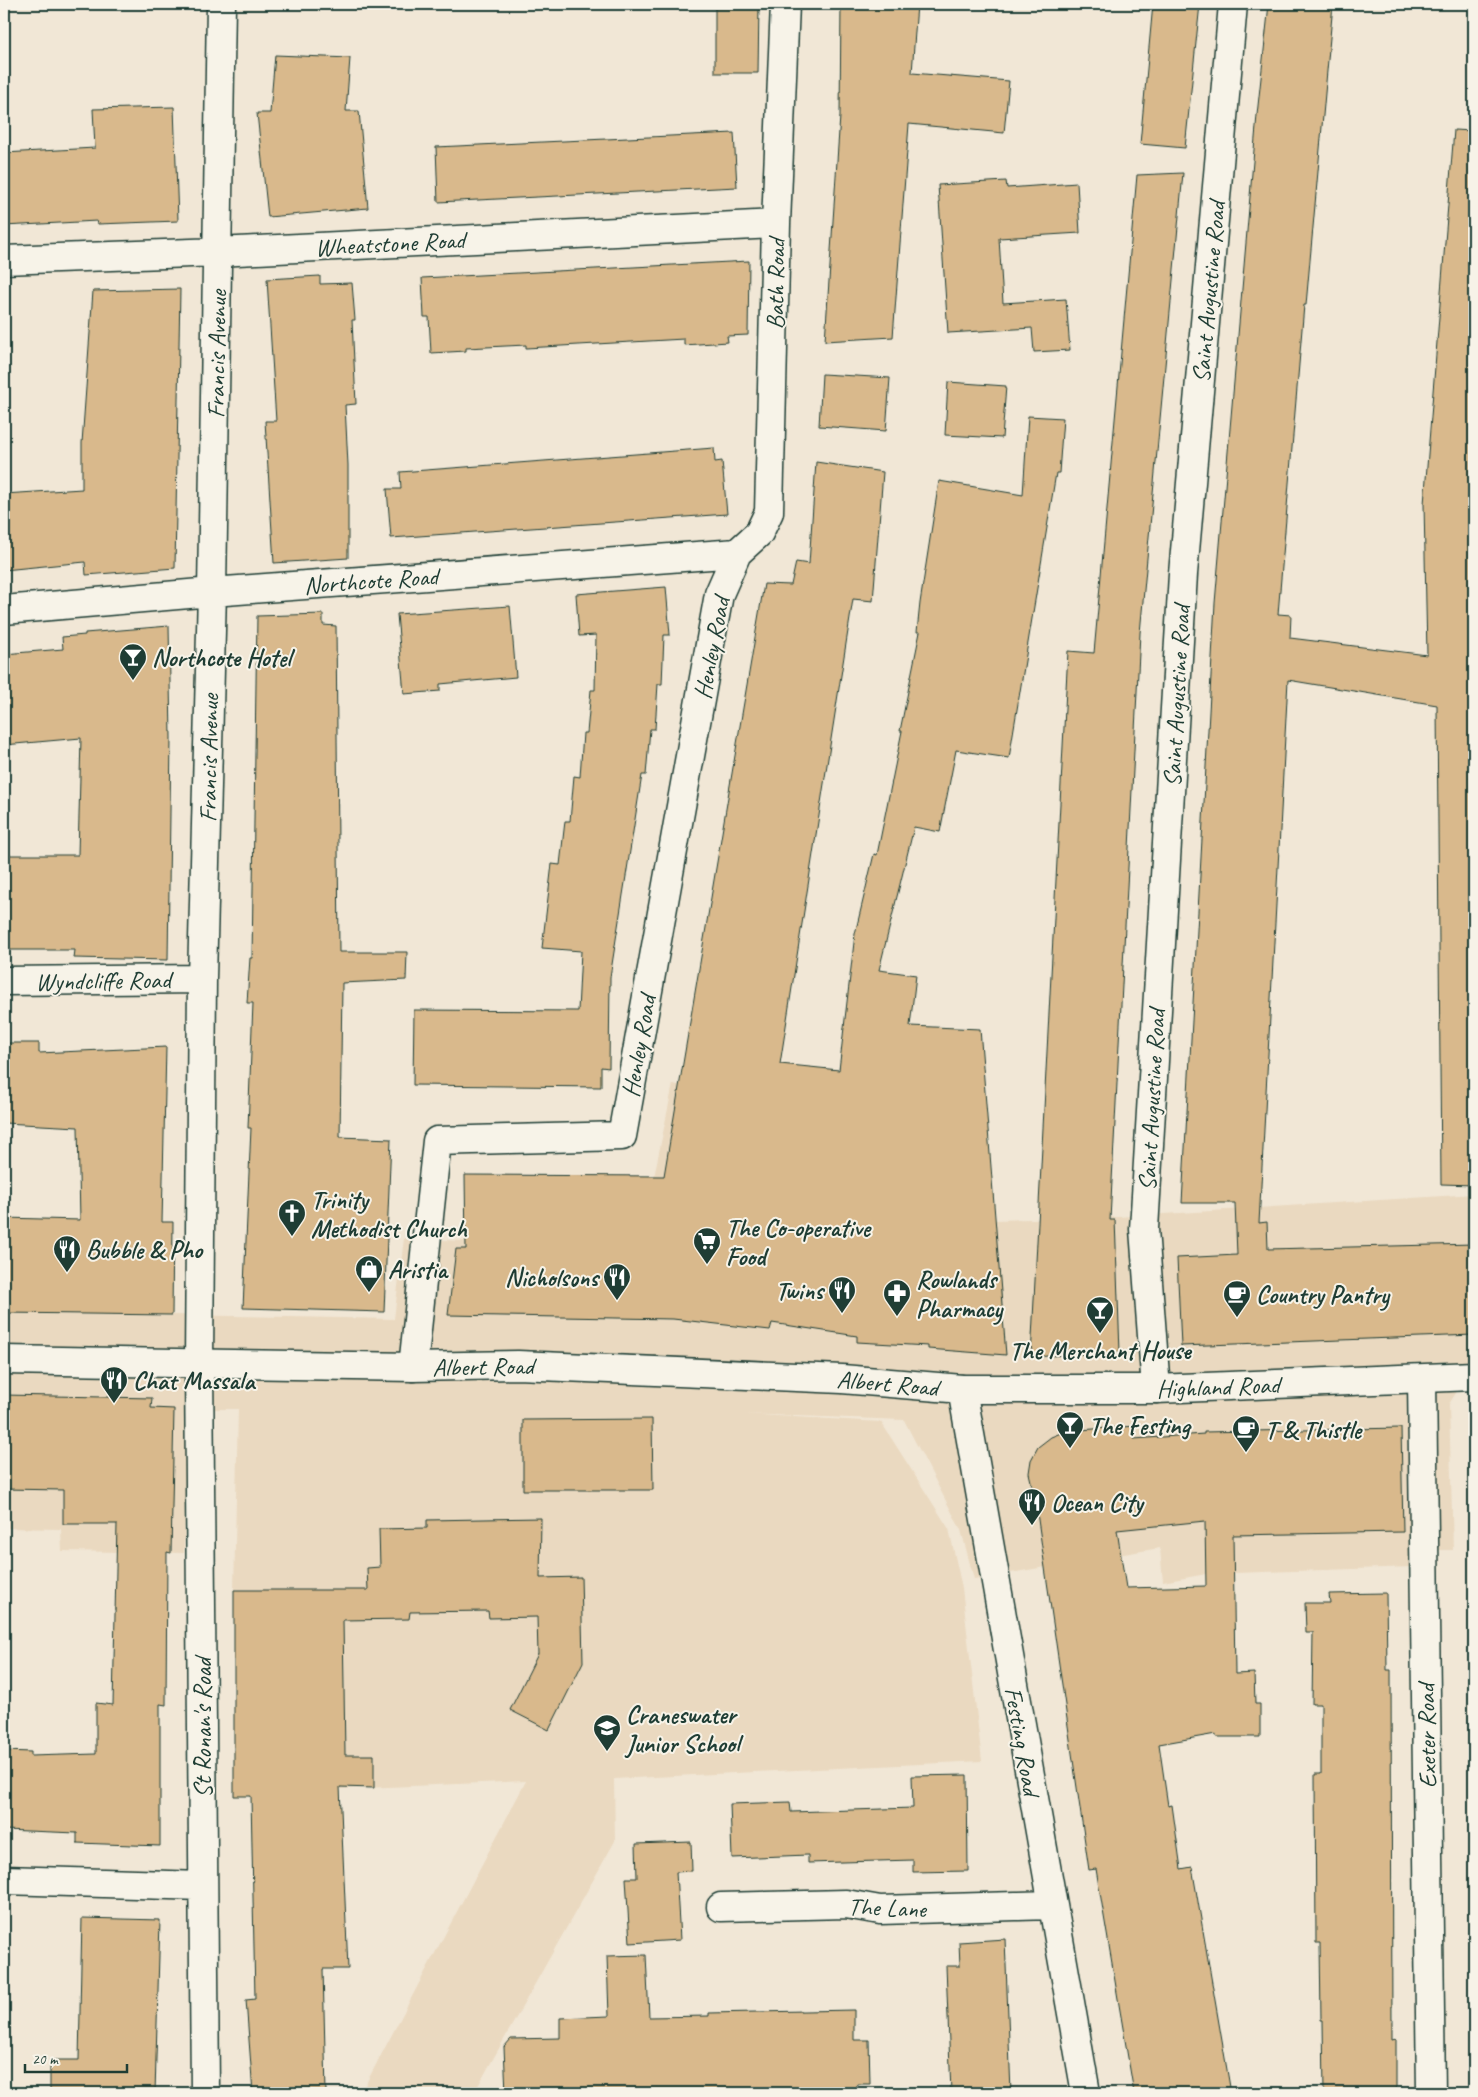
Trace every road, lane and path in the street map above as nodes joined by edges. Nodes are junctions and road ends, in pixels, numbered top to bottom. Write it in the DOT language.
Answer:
graph roads {
  1 [pos="221,4"];
  2 [pos="785,4"];
  3 [pos="1233,4"];
  4 [pos="776,224"];
  5 [pos="218,252"];
  6 [pos="4,260"];
  7 [pos="738,553"];
  8 [pos="212,592"];
  9 [pos="4,610"];
  10 [pos="202,979"];
  11 [pos="4,981"];
  12 [pos="4,1360"];
  13 [pos="199,1363"];
  14 [pos="413,1367"];
  15 [pos="1474,1376"];
  16 [pos="1422,1379"];
  17 [pos="962,1389"];
  18 [pos="1156,1389"];
  19 [pos="4,1880"];
  20 [pos="203,1886"];
  21 [pos="1052,1905"];
  22 [pos="721,1907"];
  23 [pos="205,2093"];
  24 [pos="1086,2093"];
  25 [pos="1430,2093"];
  1 -- 5 [label="street, Francis Avenue"];
  2 -- 4 [label="street, Bath Road"];
  3 -- 18 [label="street, Saint Augustine Road"];
  4 -- 5 [label="street, Wheatstone Road"];
  4 -- 7 [label="street, Bath Road"];
  5 -- 6 [label="street, Wheatstone Road"];
  5 -- 8 [label="street, Francis Avenue"];
  7 -- 8 [label="street, Northcote Road"];
  7 -- 14 [label="street, Henley Road"];
  8 -- 9 [label="street, Northcote Road"];
  8 -- 10 [label="street, Francis Avenue"];
  10 -- 11 [label="street, Wyndcliffe Road"];
  10 -- 13 [label="street, Francis Avenue"];
  12 -- 13 [label="street, Albert Road"];
  13 -- 14 [label="street, Albert Road"];
  13 -- 20 [label="street, St Ronan's Road"];
  14 -- 17 [label="street, Albert Road"];
  15 -- 16 [label="street, Highland Road"];
  16 -- 18 [label="street, Highland Road"];
  16 -- 25 [label="street, Exeter Road"];
  17 -- 18 [label="street, Highland Road"];
  17 -- 21 [label="street, Festing Road"];
  19 -- 20 [label="street"];
  20 -- 23 [label="street, St Ronan's Road"];
  21 -- 22 [label="street, The Lane"];
  21 -- 24 [label="street, Festing Road"];
}
